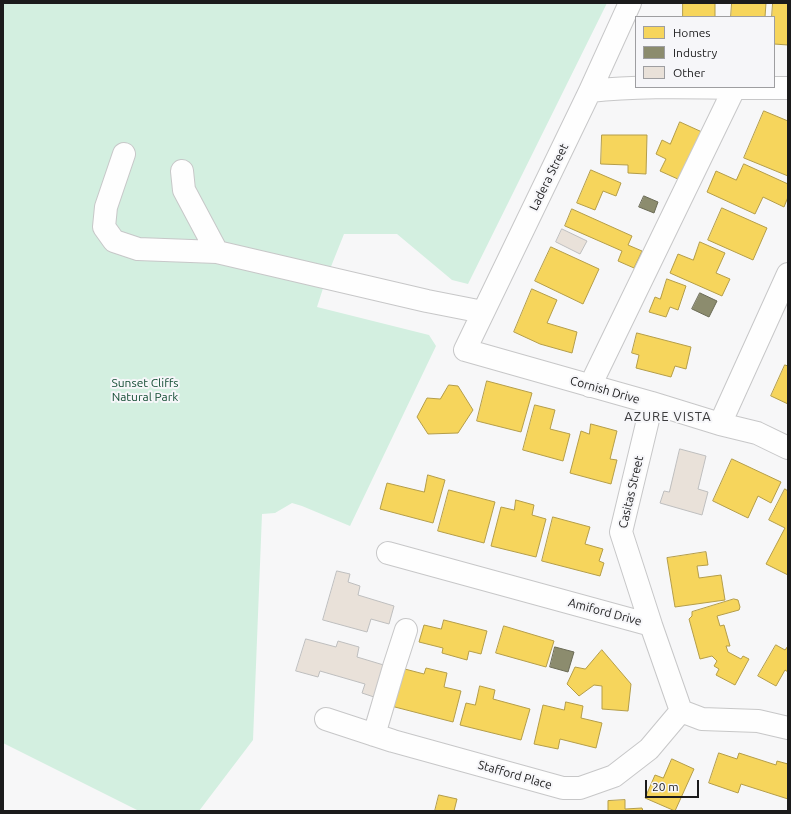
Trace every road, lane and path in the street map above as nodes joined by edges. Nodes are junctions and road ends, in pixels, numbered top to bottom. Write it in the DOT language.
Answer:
graph roads {
  1 [pos="630,3"];
  2 [pos="788,88"];
  3 [pos="734,89"];
  4 [pos="590,91"];
  5 [pos="124,154"];
  6 [pos="182,171"];
  7 [pos="217,252"];
  8 [pos="788,274"];
  9 [pos="483,312"];
  10 [pos="465,350"];
  11 [pos="590,386"];
  12 [pos="652,403"];
  13 [pos="720,424"];
  14 [pos="788,448"];
  15 [pos="388,553"];
  16 [pos="651,625"];
  17 [pos="406,630"];
  18 [pos="681,711"];
  19 [pos="326,719"];
  20 [pos="788,728"];
  21 [pos="374,735"];
  1 -- 4 [label="street, Ladera Street"];
  2 -- 3 [label="street"];
  3 -- 4 [label="street"];
  3 -- 11 [label="street"];
  4 -- 9 [label="street, Ladera Street"];
  5 -- 7 [label="street"];
  6 -- 7 [label="street"];
  7 -- 9 [label="street"];
  8 -- 13 [label="street"];
  9 -- 10 [label="street, Ladera Street"];
  10 -- 11 [label="street, Cornish Drive"];
  11 -- 12 [label="street, Cornish Drive"];
  12 -- 13 [label="street, Cornish Drive"];
  12 -- 16 [label="street, Casitas Street"];
  13 -- 14 [label="street, Cornish Drive"];
  15 -- 16 [label="street, Amiford Drive"];
  16 -- 18 [label="street, Amiford Drive"];
  17 -- 21 [label="street"];
  18 -- 20 [label="street"];
  18 -- 21 [label="street, Stafford Place"];
  19 -- 21 [label="street, Stafford Place"];
}
